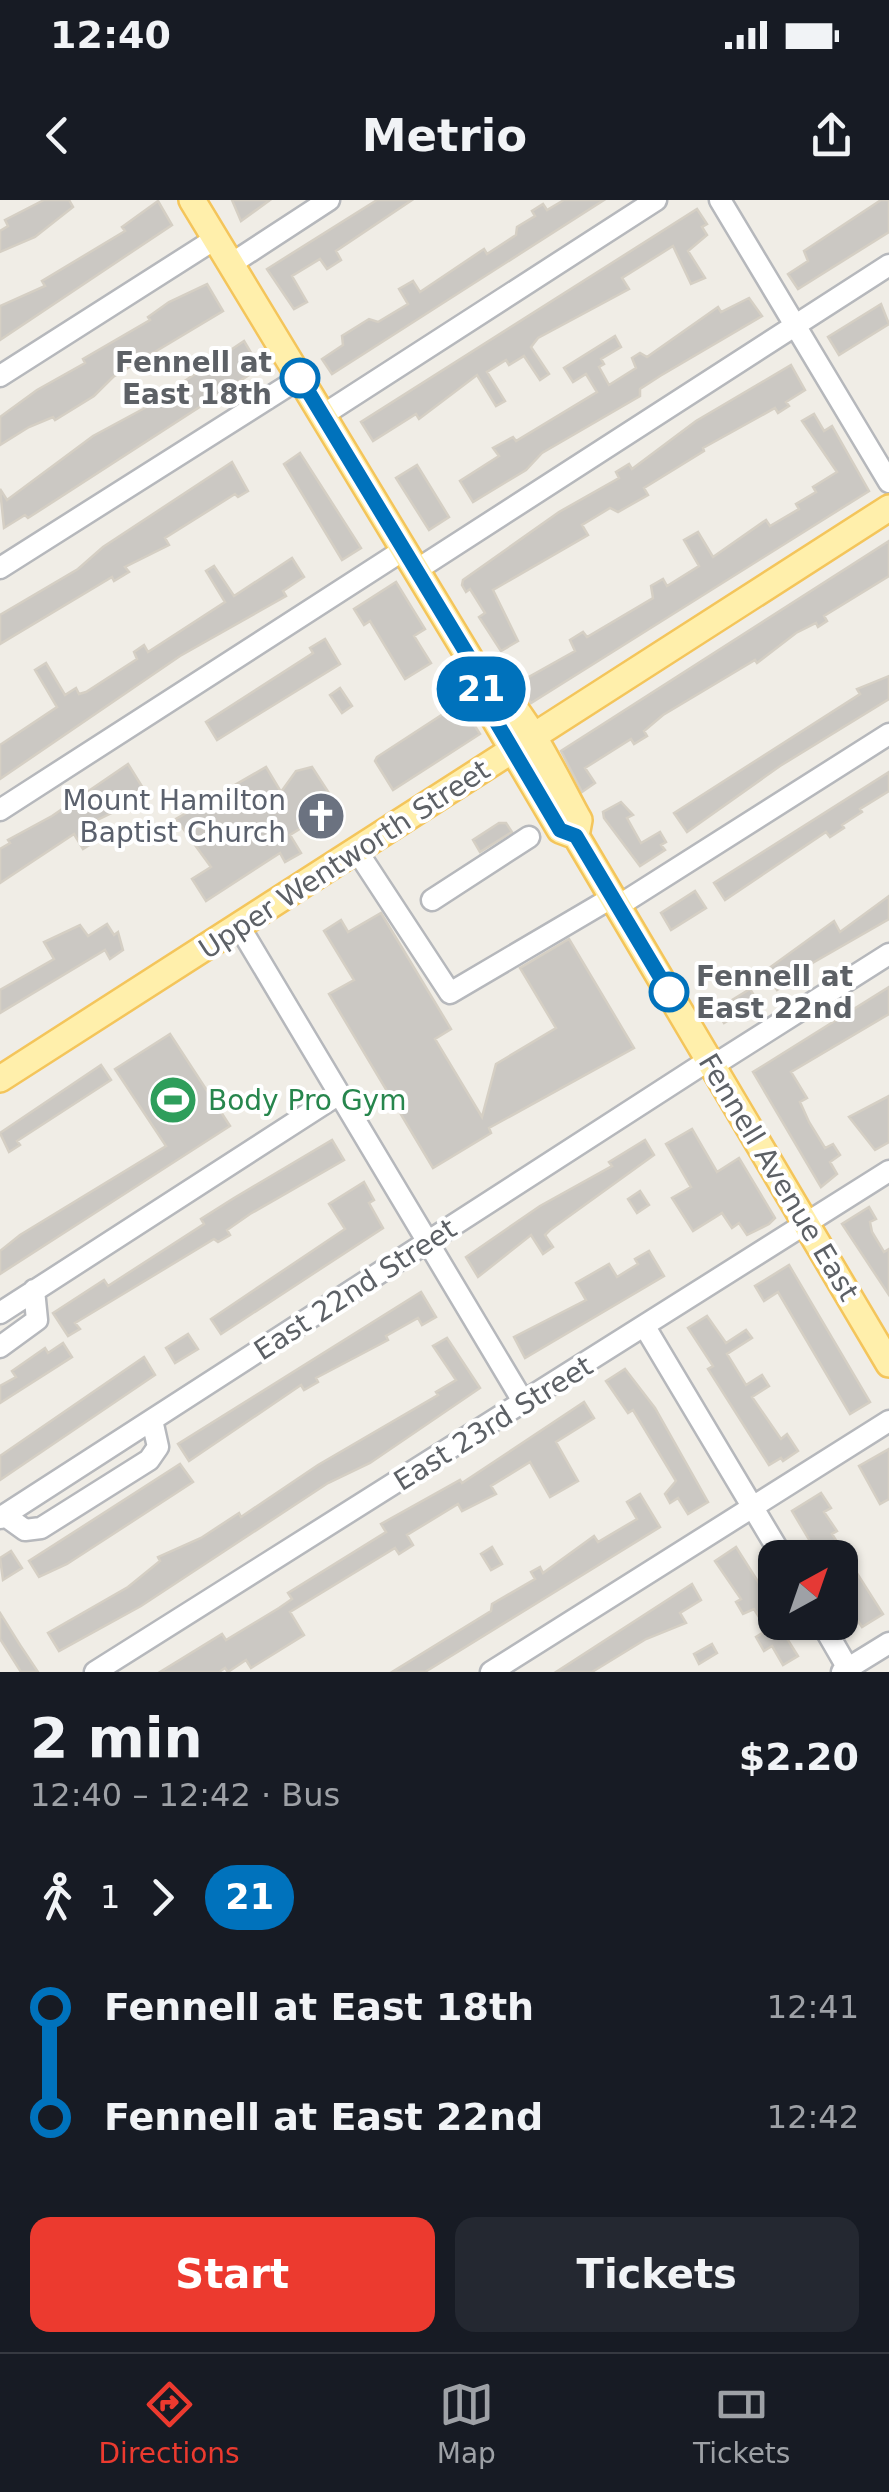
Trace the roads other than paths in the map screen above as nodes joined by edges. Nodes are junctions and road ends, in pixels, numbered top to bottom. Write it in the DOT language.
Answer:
graph roads {
  1 [pos="192,200"];
  2 [pos="328,200"];
  3 [pos="656,200"];
  4 [pos="720,200"];
  5 [pos="215,239"];
  6 [pos="232,264"];
  7 [pos="889,265"];
  8 [pos="794,326"];
  9 [pos="0,376"];
  10 [pos="300,378"];
  11 [pos="322,415"];
  12 [pos="889,482"];
  13 [pos="889,508"];
  14 [pos="412,559"];
  15 [pos="0,568"];
  16 [pos="889,734"];
  17 [pos="523,746"];
  18 [pos="0,810"];
  19 [pos="529,837"];
  20 [pos="358,851"];
  21 [pos="432,900"];
  22 [pos="615,902"];
  23 [pos="239,926"];
  24 [pos="889,954"];
  25 [pos="711,1062"];
  26 [pos="0,1079"];
  27 [pos="339,1094"];
  28 [pos="889,1171"];
  29 [pos="806,1223"];
  30 [pos="427,1242"];
  31 [pos="34,1290"];
  32 [pos="0,1312"];
  33 [pos="645,1327"];
  34 [pos="0,1346"];
  35 [pos="889,1364"];
  36 [pos="524,1402"];
  37 [pos="152,1420"];
  38 [pos="889,1421"];
  39 [pos="753,1506"];
  40 [pos="2,1516"];
  41 [pos="773,1540"];
  42 [pos="831,1640"];
  43 [pos="889,1642"];
  44 [pos="847,1671"];
  45 [pos="95,1672"];
  46 [pos="491,1672"];
  1 -- 5 [label="main road, Fennell Avenue East"];
  2 -- 6 [label="street"];
  3 -- 11 [label="street"];
  4 -- 8 [label="street"];
  5 -- 6 [label="main road, Fennell Avenue East"];
  5 -- 9 [label="street"];
  6 -- 10 [label="main road, Fennell Avenue East"];
  7 -- 8 [label="street"];
  8 -- 12 [label="street"];
  8 -- 14 [label="street"];
  10 -- 11 [label="main road, Fennell Avenue East"];
  10 -- 15 [label="street"];
  11 -- 14 [label="main road, Fennell Avenue East"];
  13 -- 17 [label="main road, Upper Wentworth Street"];
  14 -- 17 [label="main road, Fennell Avenue East"];
  14 -- 18 [label="street"];
  16 -- 22 [label="street"];
  17 -- 20 [label="main road, Upper Wentworth Street"];
  17 -- 22 [label="main road, Fennell Avenue East"];
  19 -- 21 [label="street"];
  20 -- 22 [label="street"];
  20 -- 23 [label="main road, Upper Wentworth Street"];
  22 -- 25 [label="main road, Fennell Avenue East"];
  23 -- 26 [label="main road, Upper Wentworth Street"];
  23 -- 27 [label="street"];
  24 -- 25 [label="street, East 22nd Street"];
  25 -- 29 [label="main road, Fennell Avenue East"];
  25 -- 30 [label="street, East 22nd Street"];
  27 -- 30 [label="street"];
  27 -- 31 [label="street"];
  28 -- 29 [label="street, East 23rd Street"];
  29 -- 33 [label="street, East 23rd Street"];
  29 -- 35 [label="main road, Fennell Avenue East"];
  30 -- 36 [label="street"];
  30 -- 37 [label="street, East 22nd Street"];
  31 -- 32 [label="street"];
  31 -- 34 [label="street"];
  33 -- 36 [label="street, East 23rd Street"];
  33 -- 39 [label="street"];
  36 -- 45 [label="street, East 23rd Street"];
  37 -- 40 [label="street, East 22nd Street"];
  37 -- 40 [label="street"];
  38 -- 39 [label="street"];
  39 -- 41 [label="street"];
  39 -- 46 [label="street"];
  42 -- 44 [label="street"];
  43 -- 44 [label="street"];
}
